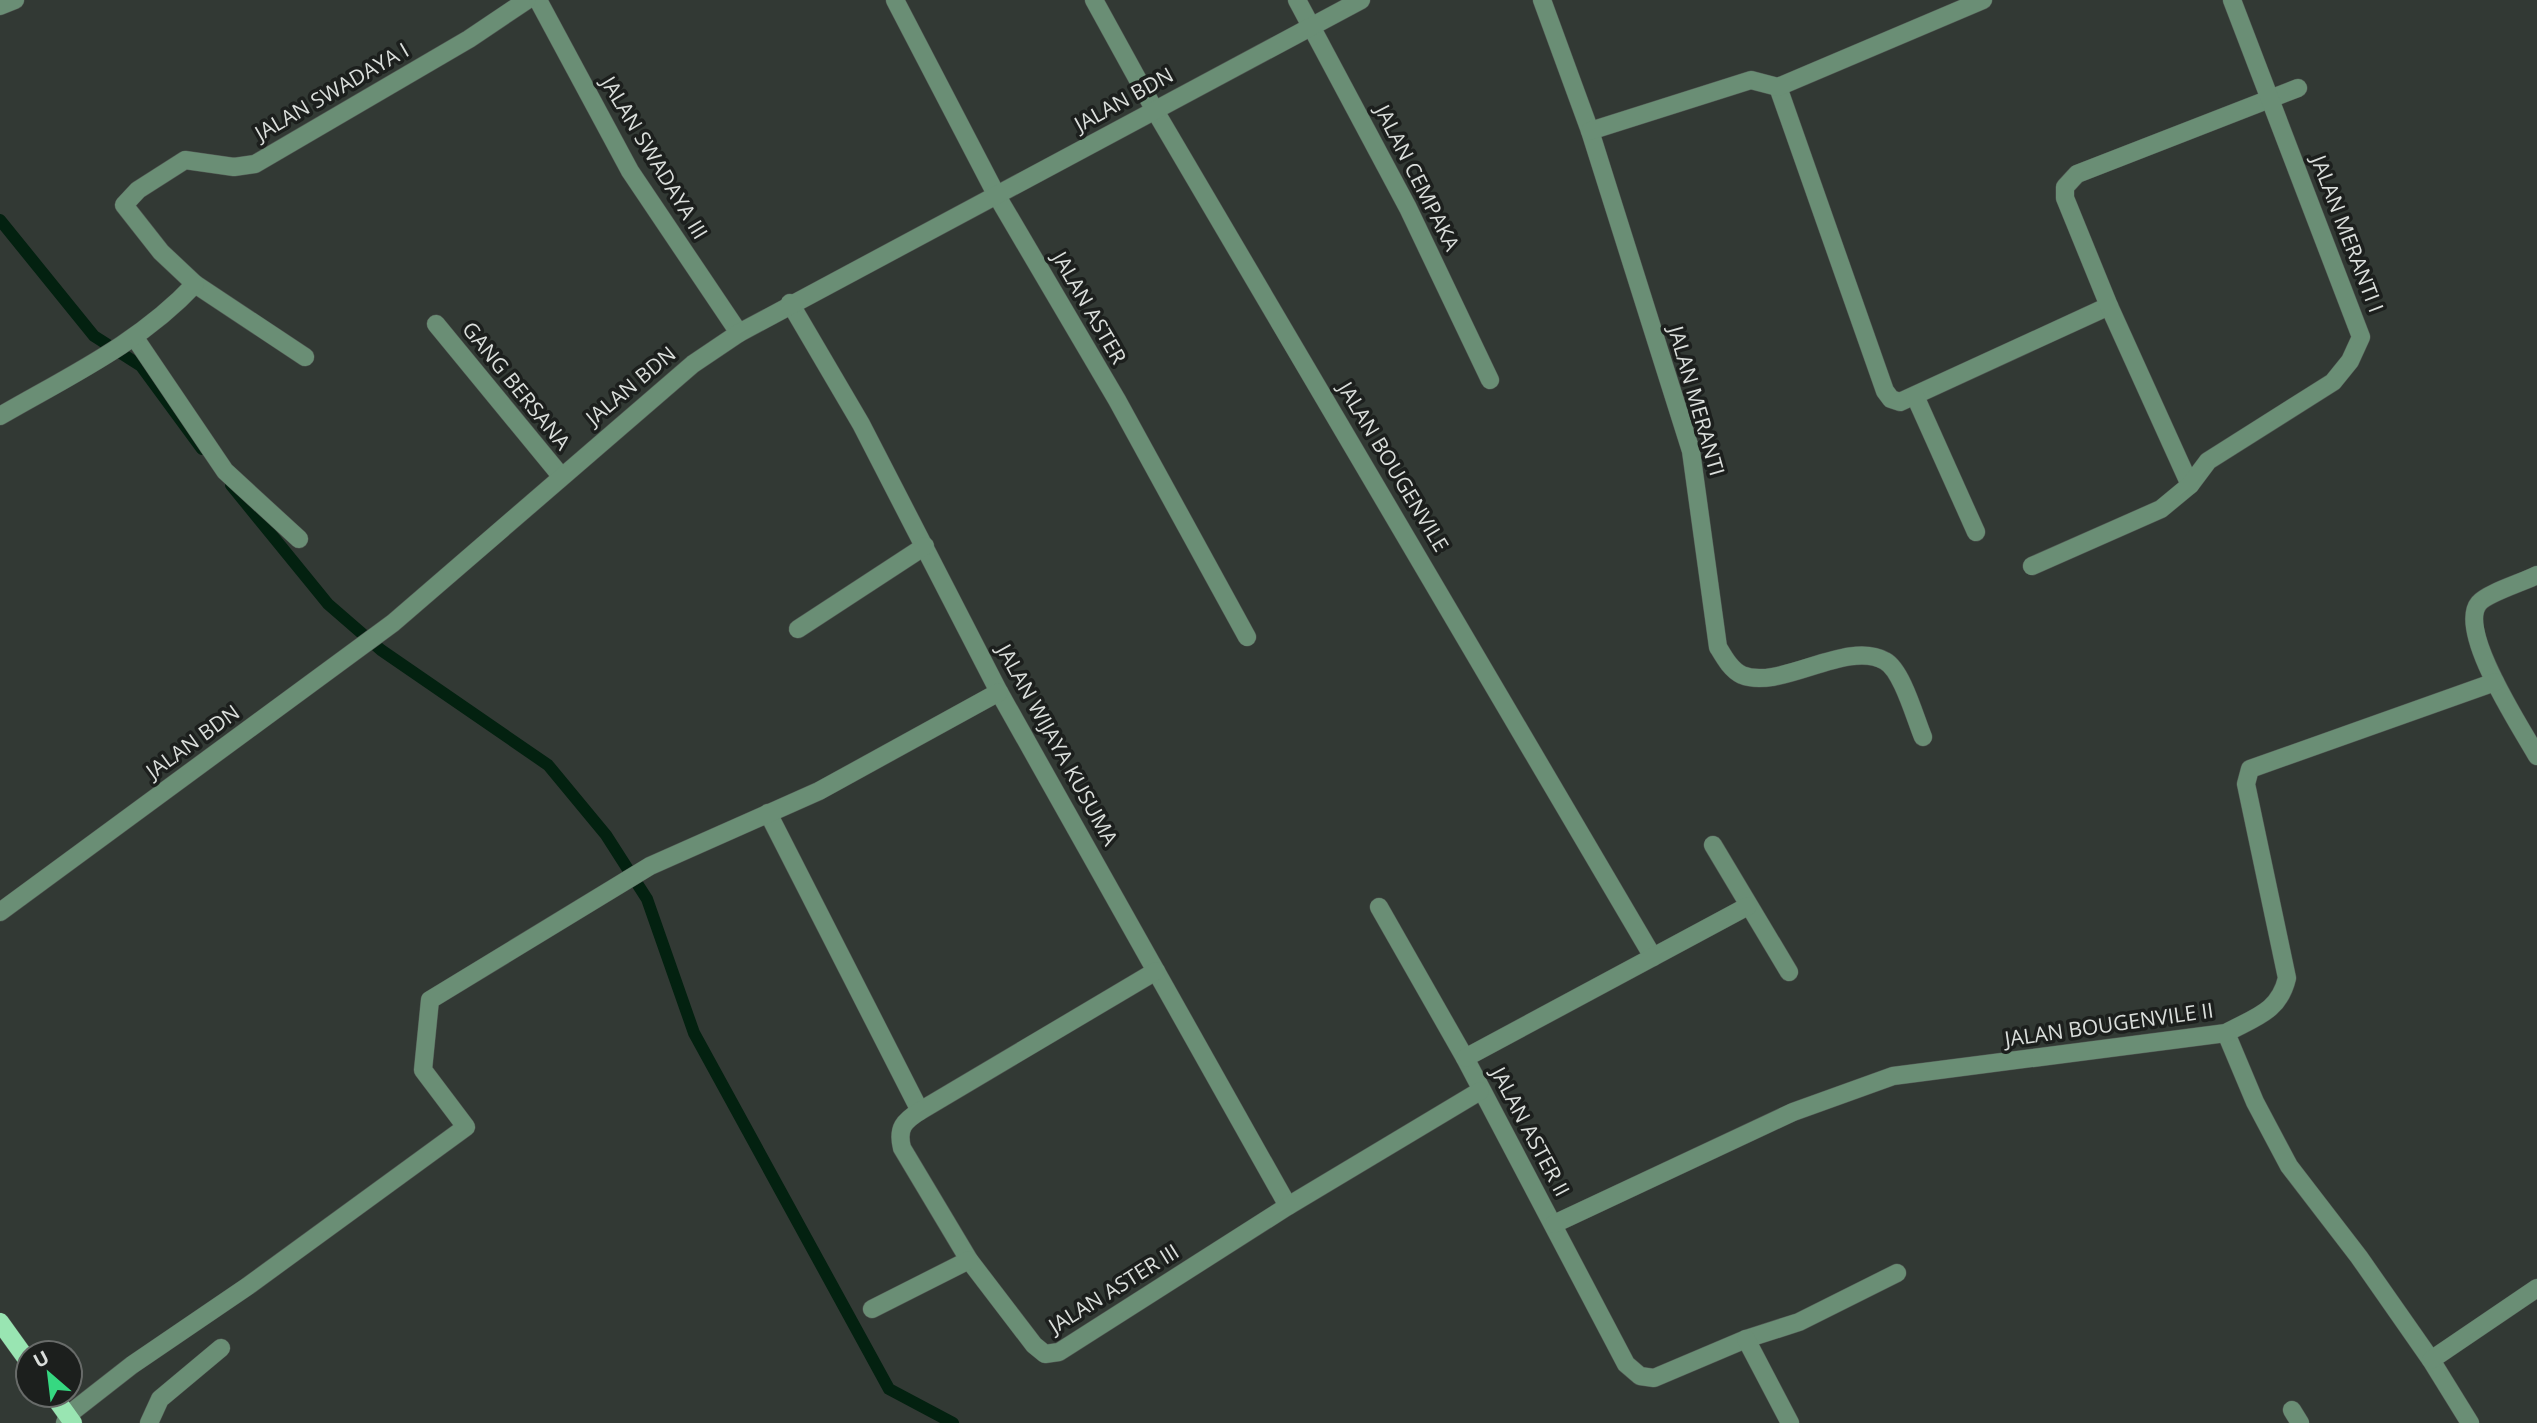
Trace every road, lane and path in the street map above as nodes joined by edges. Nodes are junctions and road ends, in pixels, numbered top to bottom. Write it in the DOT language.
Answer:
graph roads {
  1 [pos="15,0"];
  2 [pos="527,0"];
  3 [pos="538,0"];
  4 [pos="895,0"];
  5 [pos="1094,0"];
  6 [pos="1297,0"];
  7 [pos="1361,0"];
  8 [pos="1542,0"];
  9 [pos="1983,0"];
  10 [pos="2232,0"];
  11 [pos="0,6"];
  12 [pos="1312,25"];
  13 [pos="1778,87"];
  14 [pos="2298,88"];
  15 [pos="2271,99"];
  16 [pos="1154,109"];
  17 [pos="1590,131"];
  18 [pos="997,196"];
  19 [pos="195,284"];
  20 [pos="789,303"];
  21 [pos="2109,306"];
  22 [pos="436,324"];
  23 [pos="738,333"];
  24 [pos="122,346"];
  25 [pos="305,357"];
  26 [pos="1490,380"];
  27 [pos="1915,396"];
  28 [pos="0,416"];
  29 [pos="561,476"];
  30 [pos="2190,485"];
  31 [pos="1976,532"];
  32 [pos="299,539"];
  33 [pos="925,546"];
  34 [pos="2032,566"];
  35 [pos="2537,575"];
  36 [pos="798,629"];
  37 [pos="1247,637"];
  38 [pos="2495,682"];
  39 [pos="999,692"];
  40 [pos="1923,737"];
  41 [pos="2537,756"];
  42 [pos="768,813"];
  43 [pos="1713,845"];
  44 [pos="1748,906"];
  45 [pos="1379,907"];
  46 [pos="0,912"];
  47 [pos="1653,957"];
  48 [pos="1156,971"];
  49 [pos="1789,972"];
  50 [pos="2226,1032"];
  51 [pos="1465,1058"];
  52 [pos="1480,1091"];
  53 [pos="920,1111"];
  54 [pos="1288,1206"];
  55 [pos="1554,1224"];
  56 [pos="969,1260"];
  57 [pos="1897,1273"];
  58 [pos="2537,1288"];
  59 [pos="872,1310"];
  60 [pos="0,1322"];
  61 [pos="1746,1339"];
  62 [pos="14,1342"];
  63 [pos="221,1348"];
  64 [pos="2431,1360"];
  65 [pos="69,1420"];
  66 [pos="149,1423"];
  67 [pos="1790,1423"];
  68 [pos="2470,1423"];
  1 -- 11 [label="street"];
  2 -- 19 [label="street, JALAN SWADAYA I"];
  3 -- 23 [label="street, JALAN SWADAYA III"];
  4 -- 18 [label="street, JALAN ASTER"];
  5 -- 16 [label="street, JALAN BOUGENVILE"];
  6 -- 12 [label="street, JALAN CEMPAKA"];
  7 -- 12 [label="street, JALAN BDN"];
  8 -- 17 [label="street, JALAN MERANTI"];
  9 -- 13 [label="street"];
  10 -- 15 [label="street, JALAN MERANTI I"];
  12 -- 16 [label="street, JALAN BDN"];
  12 -- 26 [label="street, JALAN CEMPAKA"];
  13 -- 17 [label="street"];
  13 -- 27 [label="street"];
  14 -- 15 [label="street"];
  15 -- 21 [label="street"];
  15 -- 30 [label="street, JALAN MERANTI I"];
  16 -- 18 [label="street, JALAN BDN"];
  16 -- 47 [label="street, JALAN BOUGENVILE"];
  17 -- 40 [label="street, JALAN MERANTI"];
  18 -- 20 [label="street, JALAN BDN"];
  18 -- 37 [label="street, JALAN ASTER"];
  19 -- 24 [label="street"];
  19 -- 25 [label="street"];
  20 -- 23 [label="street, JALAN BDN"];
  20 -- 33 [label="street, JALAN WIJAYA KUSUMA"];
  21 -- 27 [label="street"];
  21 -- 30 [label="street"];
  22 -- 29 [label="street, GANG BERSANA"];
  23 -- 29 [label="street, JALAN BDN"];
  24 -- 28 [label="street"];
  24 -- 32 [label="street"];
  27 -- 31 [label="street"];
  29 -- 46 [label="street, JALAN BDN"];
  30 -- 34 [label="street, JALAN MERANTI I"];
  33 -- 36 [label="street"];
  33 -- 39 [label="street, JALAN WIJAYA KUSUMA"];
  35 -- 38 [label="street"];
  38 -- 41 [label="street"];
  38 -- 50 [label="street, JALAN BOUGENVILE II"];
  39 -- 42 [label="street"];
  39 -- 48 [label="street, JALAN WIJAYA KUSUMA"];
  42 -- 53 [label="street"];
  42 -- 65 [label="street"];
  43 -- 44 [label="street"];
  44 -- 47 [label="street"];
  44 -- 49 [label="street"];
  45 -- 51 [label="street, JALAN ASTER II"];
  47 -- 51 [label="street"];
  48 -- 53 [label="street, JALAN ASTER III"];
  48 -- 54 [label="street, JALAN WIJAYA KUSUMA"];
  50 -- 55 [label="street, JALAN BOUGENVILE II"];
  50 -- 64 [label="street"];
  51 -- 52 [label="street, JALAN ASTER II"];
  52 -- 54 [label="street, JALAN ASTER III"];
  52 -- 55 [label="street, JALAN ASTER II"];
  53 -- 56 [label="street, JALAN ASTER III"];
  54 -- 56 [label="street, JALAN ASTER III"];
  55 -- 61 [label="street, JALAN ASTER II"];
  56 -- 59 [label="street"];
  57 -- 61 [label="street"];
  58 -- 64 [label="street"];
  60 -- 62 [label="main road"];
  61 -- 67 [label="street"];
  63 -- 66 [label="street"];
  64 -- 68 [label="street"];
}
